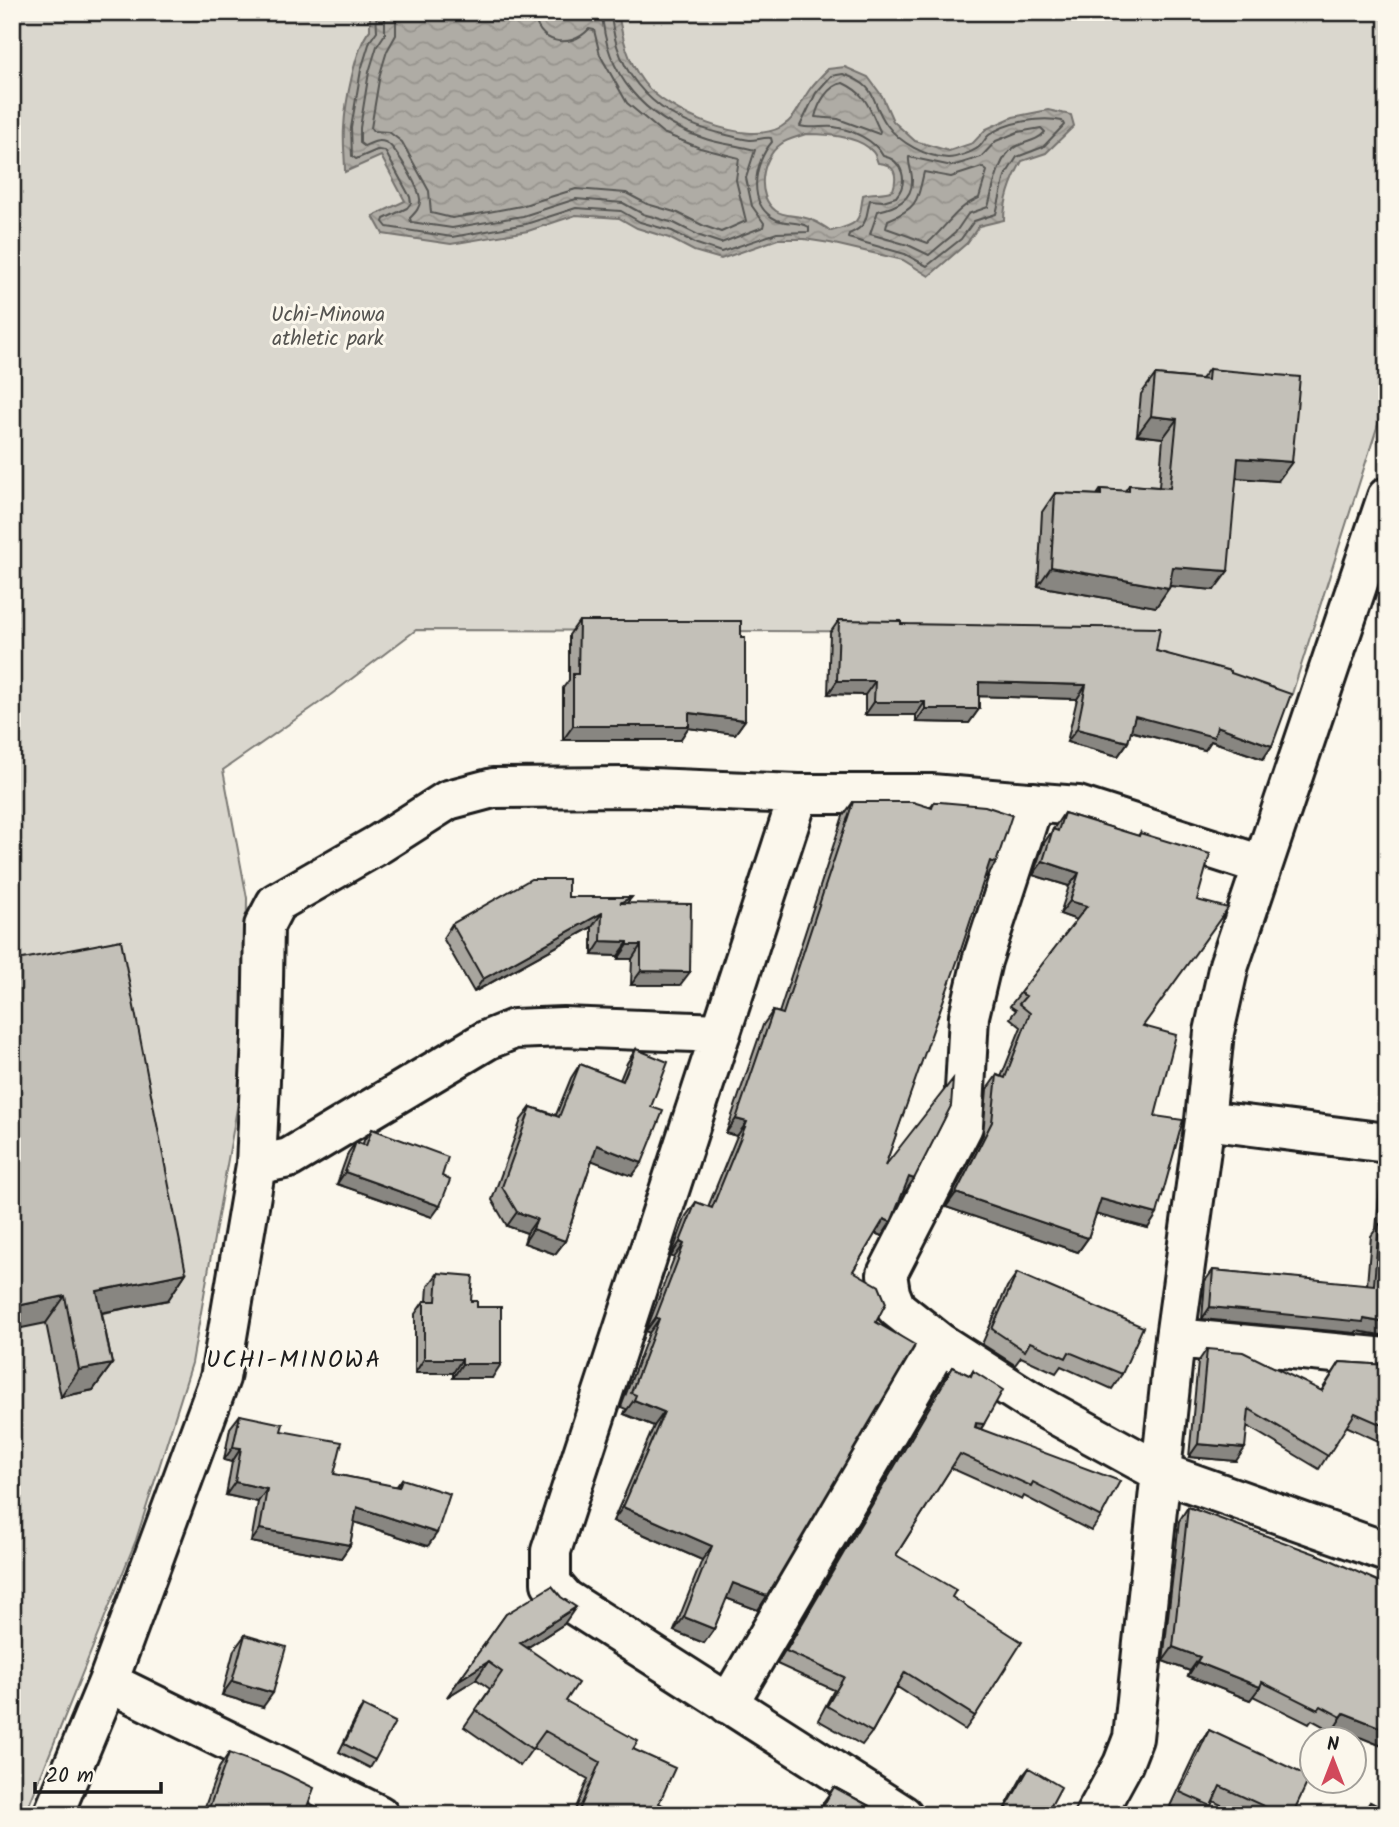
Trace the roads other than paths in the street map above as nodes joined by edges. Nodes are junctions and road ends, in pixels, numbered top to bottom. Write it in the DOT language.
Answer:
graph roads {
  1 [pos="1387,497"];
  2 [pos="799,794"];
  3 [pos="1034,802"];
  4 [pos="1262,865"];
  5 [pos="721,1033"];
  6 [pos="1205,1120"];
  7 [pos="1387,1143"];
  8 [pos="256,1165"];
  9 [pos="1175,1338"];
  10 [pos="940,1343"];
  11 [pos="1387,1358"];
  12 [pos="1160,1472"];
  13 [pos="1387,1552"];
  14 [pos="108,1682"];
  15 [pos="729,1704"];
  16 [pos="363,1811"];
  17 [pos="53,1815"];
  18 [pos="903,1815"];
  19 [pos="1095,1815"];
  1 -- 4 [label="street"];
  2 -- 3 [label="street"];
  2 -- 5 [label="street"];
  2 -- 8 [label="street"];
  3 -- 4 [label="street"];
  3 -- 10 [label="street"];
  4 -- 6 [label="street"];
  5 -- 8 [label="street"];
  5 -- 15 [label="street"];
  6 -- 7 [label="street"];
  6 -- 9 [label="street"];
  8 -- 14 [label="street"];
  9 -- 11 [label="street"];
  9 -- 12 [label="street"];
  10 -- 12 [label="street"];
  10 -- 15 [label="street"];
  12 -- 13 [label="street"];
  12 -- 19 [label="street"];
  14 -- 16 [label="street"];
  14 -- 17 [label="street"];
  15 -- 18 [label="street"];
}
